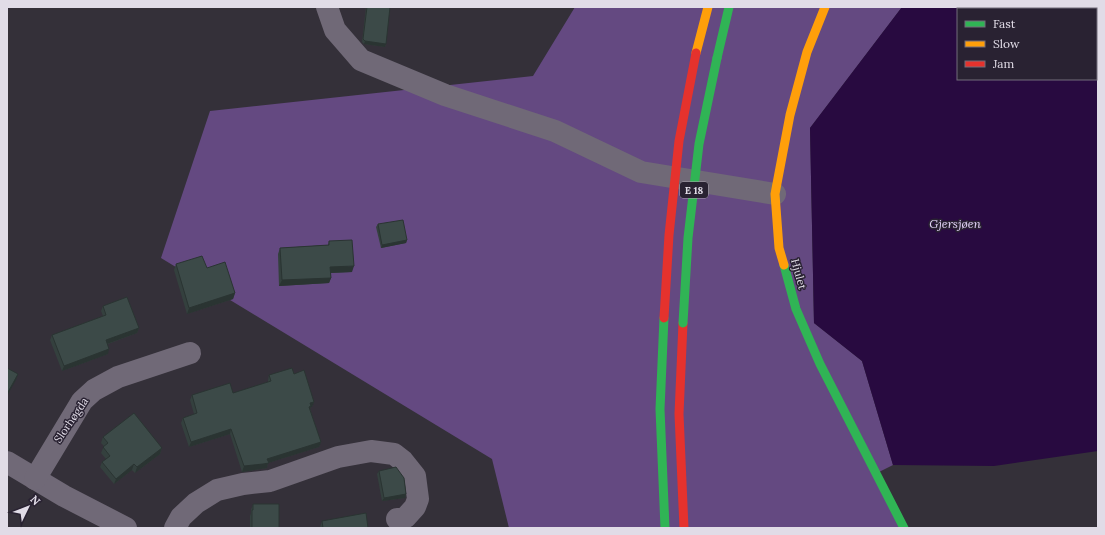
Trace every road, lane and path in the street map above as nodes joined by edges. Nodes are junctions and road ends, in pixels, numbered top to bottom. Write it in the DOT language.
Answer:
graph roads {
  1 [pos="327,7"];
  2 [pos="708,7"];
  3 [pos="729,7"];
  4 [pos="825,7"];
  5 [pos="775,194"];
  6 [pos="190,353"];
  7 [pos="7,462"];
  8 [pos="35,479"];
  9 [pos="397,519"];
  10 [pos="126,528"];
  11 [pos="175,528"];
  12 [pos="665,528"];
  13 [pos="684,528"];
  14 [pos="904,528"];
  1 -- 5 [label="street"];
  2 -- 12 [label="main road, E 18, bridge"];
  3 -- 13 [label="main road, E 18, bridge"];
  4 -- 5 [label="main road, Hjulet"];
  5 -- 14 [label="main road, Hjulet"];
  6 -- 8 [label="street, Slorhøgda"];
  7 -- 8 [label="street"];
  8 -- 10 [label="street"];
  9 -- 11 [label="street"];
}
